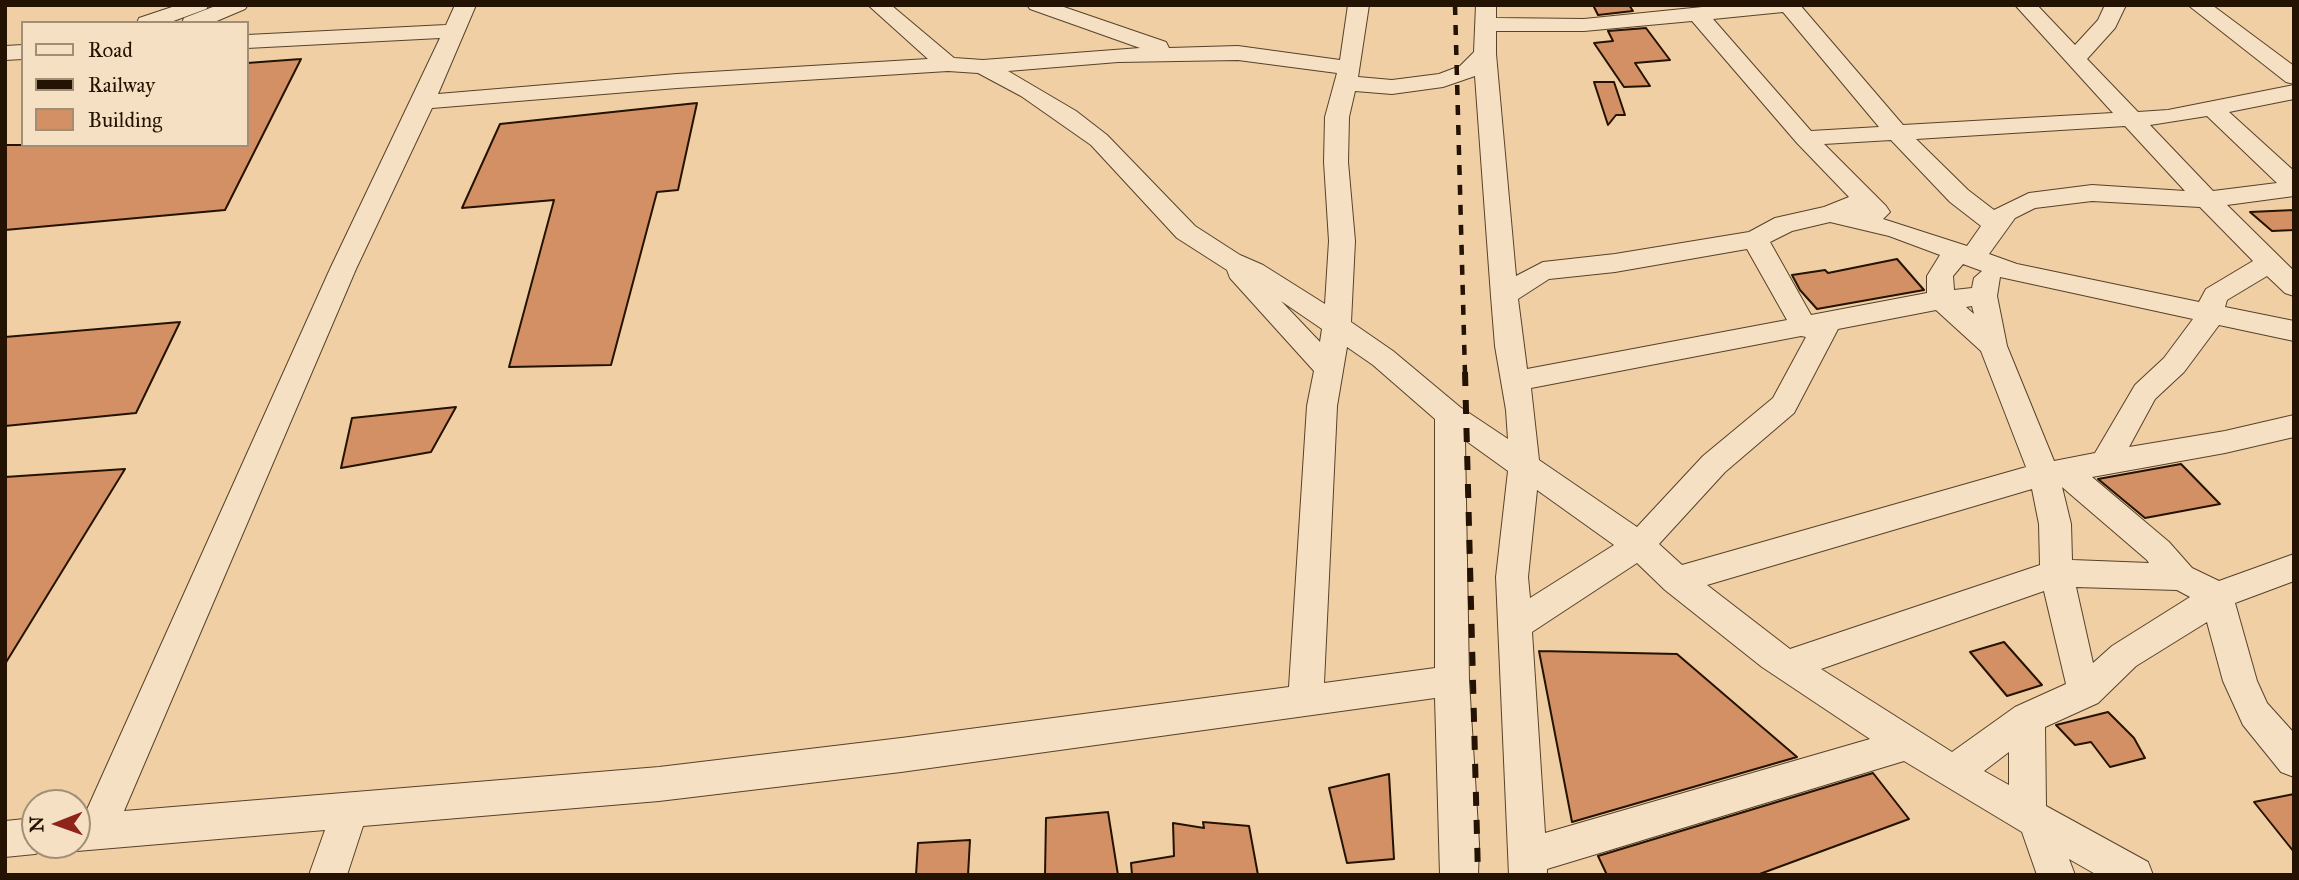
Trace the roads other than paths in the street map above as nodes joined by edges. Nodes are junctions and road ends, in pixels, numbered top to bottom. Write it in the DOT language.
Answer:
graph roads {
  1 [pos="199,5"];
  2 [pos="238,5"];
  3 [pos="878,5"];
  4 [pos="1037,5"];
  5 [pos="1359,5"];
  6 [pos="1789,5"];
  7 [pos="2025,5"];
  8 [pos="2116,5"];
  9 [pos="2197,5"];
  10 [pos="1699,16"];
  11 [pos="460,18"];
  12 [pos="153,21"];
  13 [pos="197,21"];
  14 [pos="1485,28"];
  15 [pos="248,41"];
  16 [pos="1178,54"];
  17 [pos="2077,58"];
  18 [pos="948,64"];
  19 [pos="983,67"];
  20 [pos="1346,75"];
  21 [pos="2294,77"];
  22 [pos="2294,92"];
  23 [pos="2265,96"];
  24 [pos="423,102"];
  25 [pos="2212,108"];
  26 [pos="2294,116"];
  27 [pos="2134,120"];
  28 [pos="1897,132"];
  29 [pos="1805,138"];
  30 [pos="2294,186"];
  31 [pos="1865,200"];
  32 [pos="2207,200"];
  33 [pos="1829,214"];
  34 [pos="1995,224"];
  35 [pos="1899,232"];
  36 [pos="1755,239"];
  37 [pos="1974,258"];
  38 [pos="1231,261"];
  39 [pos="2269,263"];
  40 [pos="2294,287"];
  41 [pos="1941,288"];
  42 [pos="1504,296"];
  43 [pos="1984,296"];
  44 [pos="2209,311"];
  45 [pos="1337,325"];
  46 [pos="1816,326"];
  47 [pos="2294,331"];
  48 [pos="1993,346"];
  49 [pos="1329,369"];
  50 [pos="1516,381"];
  51 [pos="1450,415"];
  52 [pos="2294,426"];
  53 [pos="2105,463"];
  54 [pos="1524,465"];
  55 [pos="2054,473"];
  56 [pos="1639,545"];
  57 [pos="2294,567"];
  58 [pos="2056,573"];
  59 [pos="2181,577"];
  60 [pos="1677,580"];
  61 [pos="2217,596"];
  62 [pos="1515,625"];
  63 [pos="1787,666"];
  64 [pos="1452,681"];
  65 [pos="2086,692"];
  66 [pos="1306,701"];
  67 [pos="2027,718"];
  68 [pos="1908,744"];
  69 [pos="2294,760"];
  70 [pos="1954,772"];
  71 [pos="350,811"];
  72 [pos="2033,819"];
  73 [pos="91,823"];
  74 [pos="91,832"];
  75 [pos="1528,866"];
  76 [pos="328,875"];
  77 [pos="1459,875"];
  78 [pos="2056,875"];
  79 [pos="2134,875"];
  1 -- 12 [label="street"];
  2 -- 13 [label="street"];
  3 -- 18 [label="street"];
  4 -- 16 [label="street"];
  5 -- 20 [label="street"];
  6 -- 10 [label="street"];
  6 -- 28 [label="street"];
  7 -- 17 [label="street"];
  8 -- 17 [label="street"];
  9 -- 21 [label="street"];
  10 -- 14 [label="street"];
  10 -- 29 [label="street"];
  11 -- 15 [label="street"];
  11 -- 24 [label="street"];
  14 -- 20 [label="street"];
  14 -- 42 [label="street"];
  16 -- 19 [label="street"];
  16 -- 20 [label="street"];
  17 -- 27 [label="street"];
  18 -- 19 [label="street"];
  18 -- 24 [label="street"];
  19 -- 38 [label="street"];
  20 -- 45 [label="street"];
  22 -- 23 [label="street"];
  23 -- 25 [label="street"];
  23 -- 26 [label="street"];
  24 -- 73 [label="street"];
  25 -- 27 [label="street"];
  25 -- 30 [label="street"];
  27 -- 28 [label="street"];
  27 -- 32 [label="street"];
  28 -- 29 [label="street"];
  28 -- 34 [label="street"];
  29 -- 31 [label="street"];
  30 -- 32 [label="street"];
  31 -- 33 [label="street"];
  31 -- 35 [label="street"];
  32 -- 34 [label="street"];
  32 -- 39 [label="street"];
  33 -- 35 [label="street"];
  33 -- 36 [label="street"];
  34 -- 37 [label="street"];
  35 -- 37 [label="street"];
  35 -- 41 [label="street"];
  36 -- 42 [label="street"];
  36 -- 46 [label="street"];
  37 -- 41 [label="street"];
  37 -- 43 [label="street"];
  37 -- 44 [label="street"];
  38 -- 45 [label="street"];
  38 -- 49 [label="street"];
  39 -- 40 [label="street"];
  39 -- 44 [label="street"];
  41 -- 43 [label="street"];
  41 -- 46 [label="street"];
  41 -- 48 [label="street"];
  42 -- 50 [label="street"];
  43 -- 48 [label="street"];
  44 -- 47 [label="street"];
  44 -- 53 [label="street"];
  45 -- 49 [label="street"];
  45 -- 51 [label="street"];
  46 -- 50 [label="street"];
  46 -- 56 [label="street"];
  48 -- 55 [label="street"];
  49 -- 66 [label="street"];
  50 -- 54 [label="street"];
  51 -- 54 [label="street"];
  51 -- 64 [label="street"];
  52 -- 53 [label="street"];
  53 -- 55 [label="street"];
  54 -- 56 [label="street"];
  54 -- 62 [label="street"];
  55 -- 58 [label="street"];
  55 -- 59 [label="street"];
  55 -- 60 [label="street"];
  56 -- 60 [label="street"];
  56 -- 62 [label="street"];
  57 -- 61 [label="street"];
  58 -- 59 [label="street"];
  58 -- 63 [label="street"];
  58 -- 65 [label="street"];
  59 -- 61 [label="street"];
  60 -- 63 [label="street"];
  61 -- 65 [label="street"];
  61 -- 69 [label="street"];
  62 -- 75 [label="street"];
  63 -- 68 [label="street"];
  64 -- 66 [label="street"];
  64 -- 77 [label="street"];
  65 -- 67 [label="street"];
  66 -- 71 [label="street"];
  67 -- 70 [label="street"];
  67 -- 72 [label="street"];
  68 -- 70 [label="street"];
  68 -- 75 [label="street"];
  70 -- 72 [label="street"];
  71 -- 74 [label="street"];
  71 -- 76 [label="street"];
  72 -- 78 [label="street"];
  72 -- 79 [label="street"];
}
